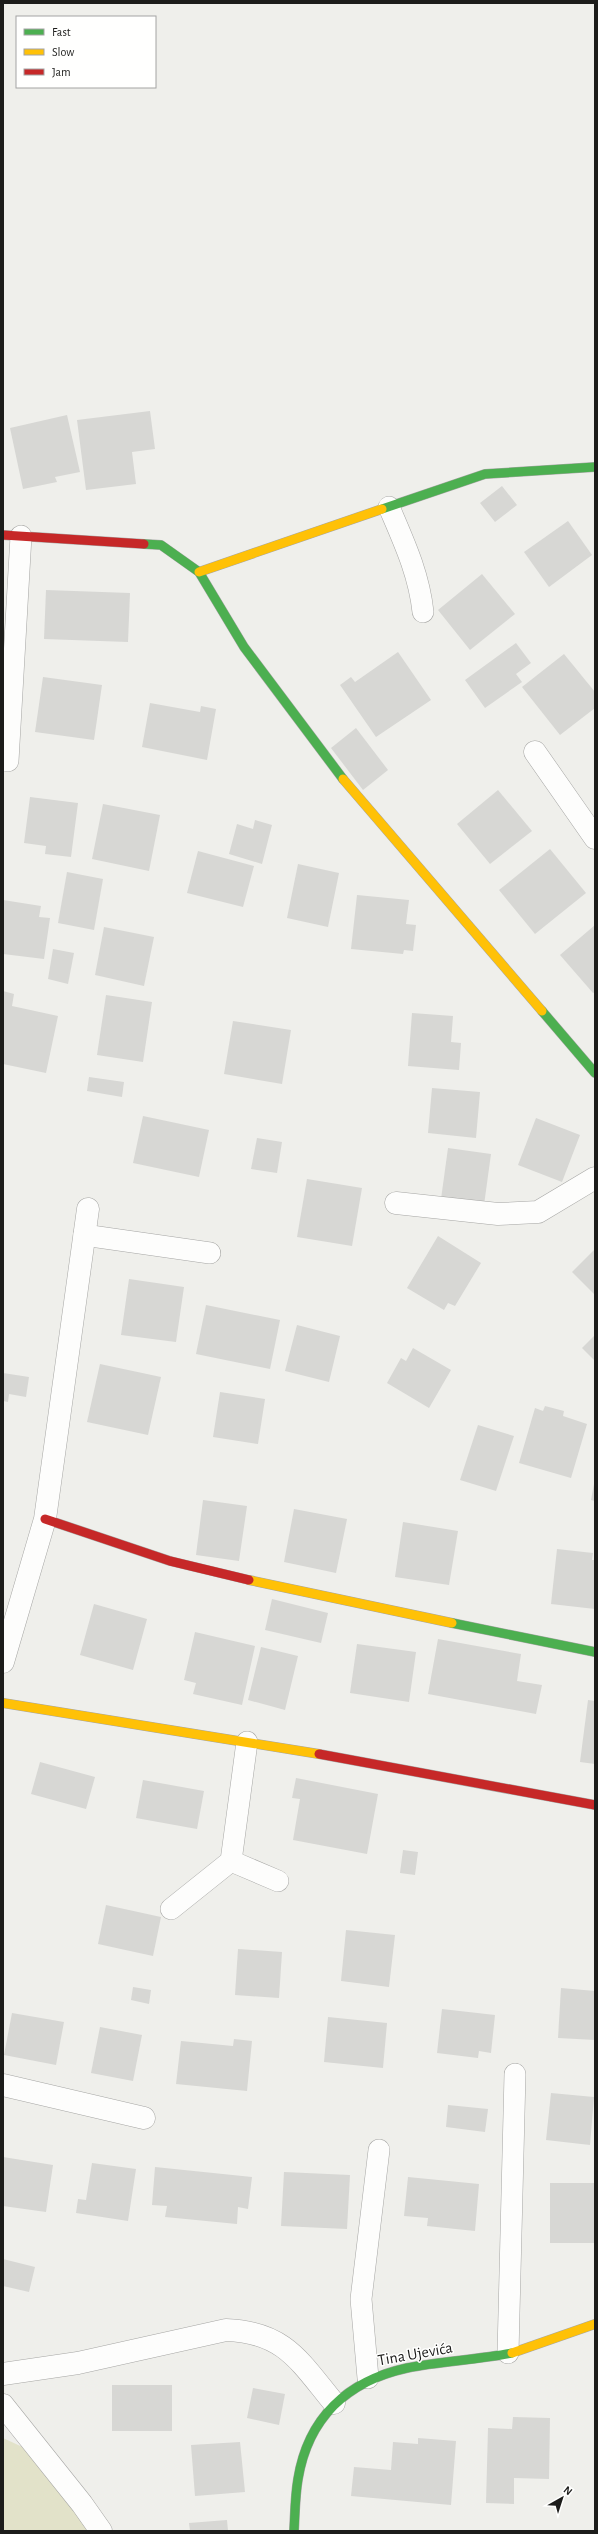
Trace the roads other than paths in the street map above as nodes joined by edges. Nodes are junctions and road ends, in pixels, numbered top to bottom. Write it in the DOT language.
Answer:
graph roads {
  1 [pos="595,467"];
  2 [pos="389,507"];
  3 [pos="12,535"];
  4 [pos="199,572"];
  5 [pos="423,612"];
  6 [pos="535,752"];
  7 [pos="8,761"];
  8 [pos="595,838"];
  9 [pos="595,1073"];
  10 [pos="595,1178"];
  11 [pos="396,1203"];
  12 [pos="88,1208"];
  13 [pos="84,1235"];
  14 [pos="210,1253"];
  15 [pos="45,1518"];
  16 [pos="595,1652"];
  17 [pos="3,1662"];
  18 [pos="3,1703"];
  19 [pos="247,1742"];
  20 [pos="595,1805"];
  21 [pos="231,1862"];
  22 [pos="278,1881"];
  23 [pos="172,1909"];
  24 [pos="516,2074"];
  25 [pos="3,2085"];
  26 [pos="144,2118"];
  27 [pos="379,2150"];
  28 [pos="595,2324"];
  29 [pos="508,2353"];
  30 [pos="3,2374"];
  31 [pos="368,2378"];
  32 [pos="334,2403"];
  33 [pos="3,2405"];
  34 [pos="101,2531"];
  35 [pos="294,2531"];
  1 -- 2 [label="street"];
  2 -- 4 [label="street"];
  2 -- 5 [label="lane"];
  3 -- 4 [label="street"];
  3 -- 7 [label="lane"];
  4 -- 9 [label="street"];
  6 -- 8 [label="street"];
  10 -- 11 [label="street"];
  12 -- 13 [label="street"];
  13 -- 14 [label="lane"];
  13 -- 15 [label="street"];
  15 -- 16 [label="street"];
  15 -- 17 [label="street"];
  18 -- 19 [label="street"];
  19 -- 20 [label="street"];
  19 -- 21 [label="lane"];
  21 -- 22 [label="lane"];
  21 -- 23 [label="lane"];
  24 -- 29 [label="lane"];
  25 -- 26 [label="street"];
  27 -- 31 [label="lane"];
  28 -- 29 [label="street, Tina Ujevića"];
  29 -- 31 [label="street, Tina Ujevića"];
  30 -- 32 [label="street"];
  31 -- 32 [label="street, Tina Ujevića"];
  32 -- 35 [label="street, Tina Ujevića"];
  33 -- 34 [label="street"];
}
